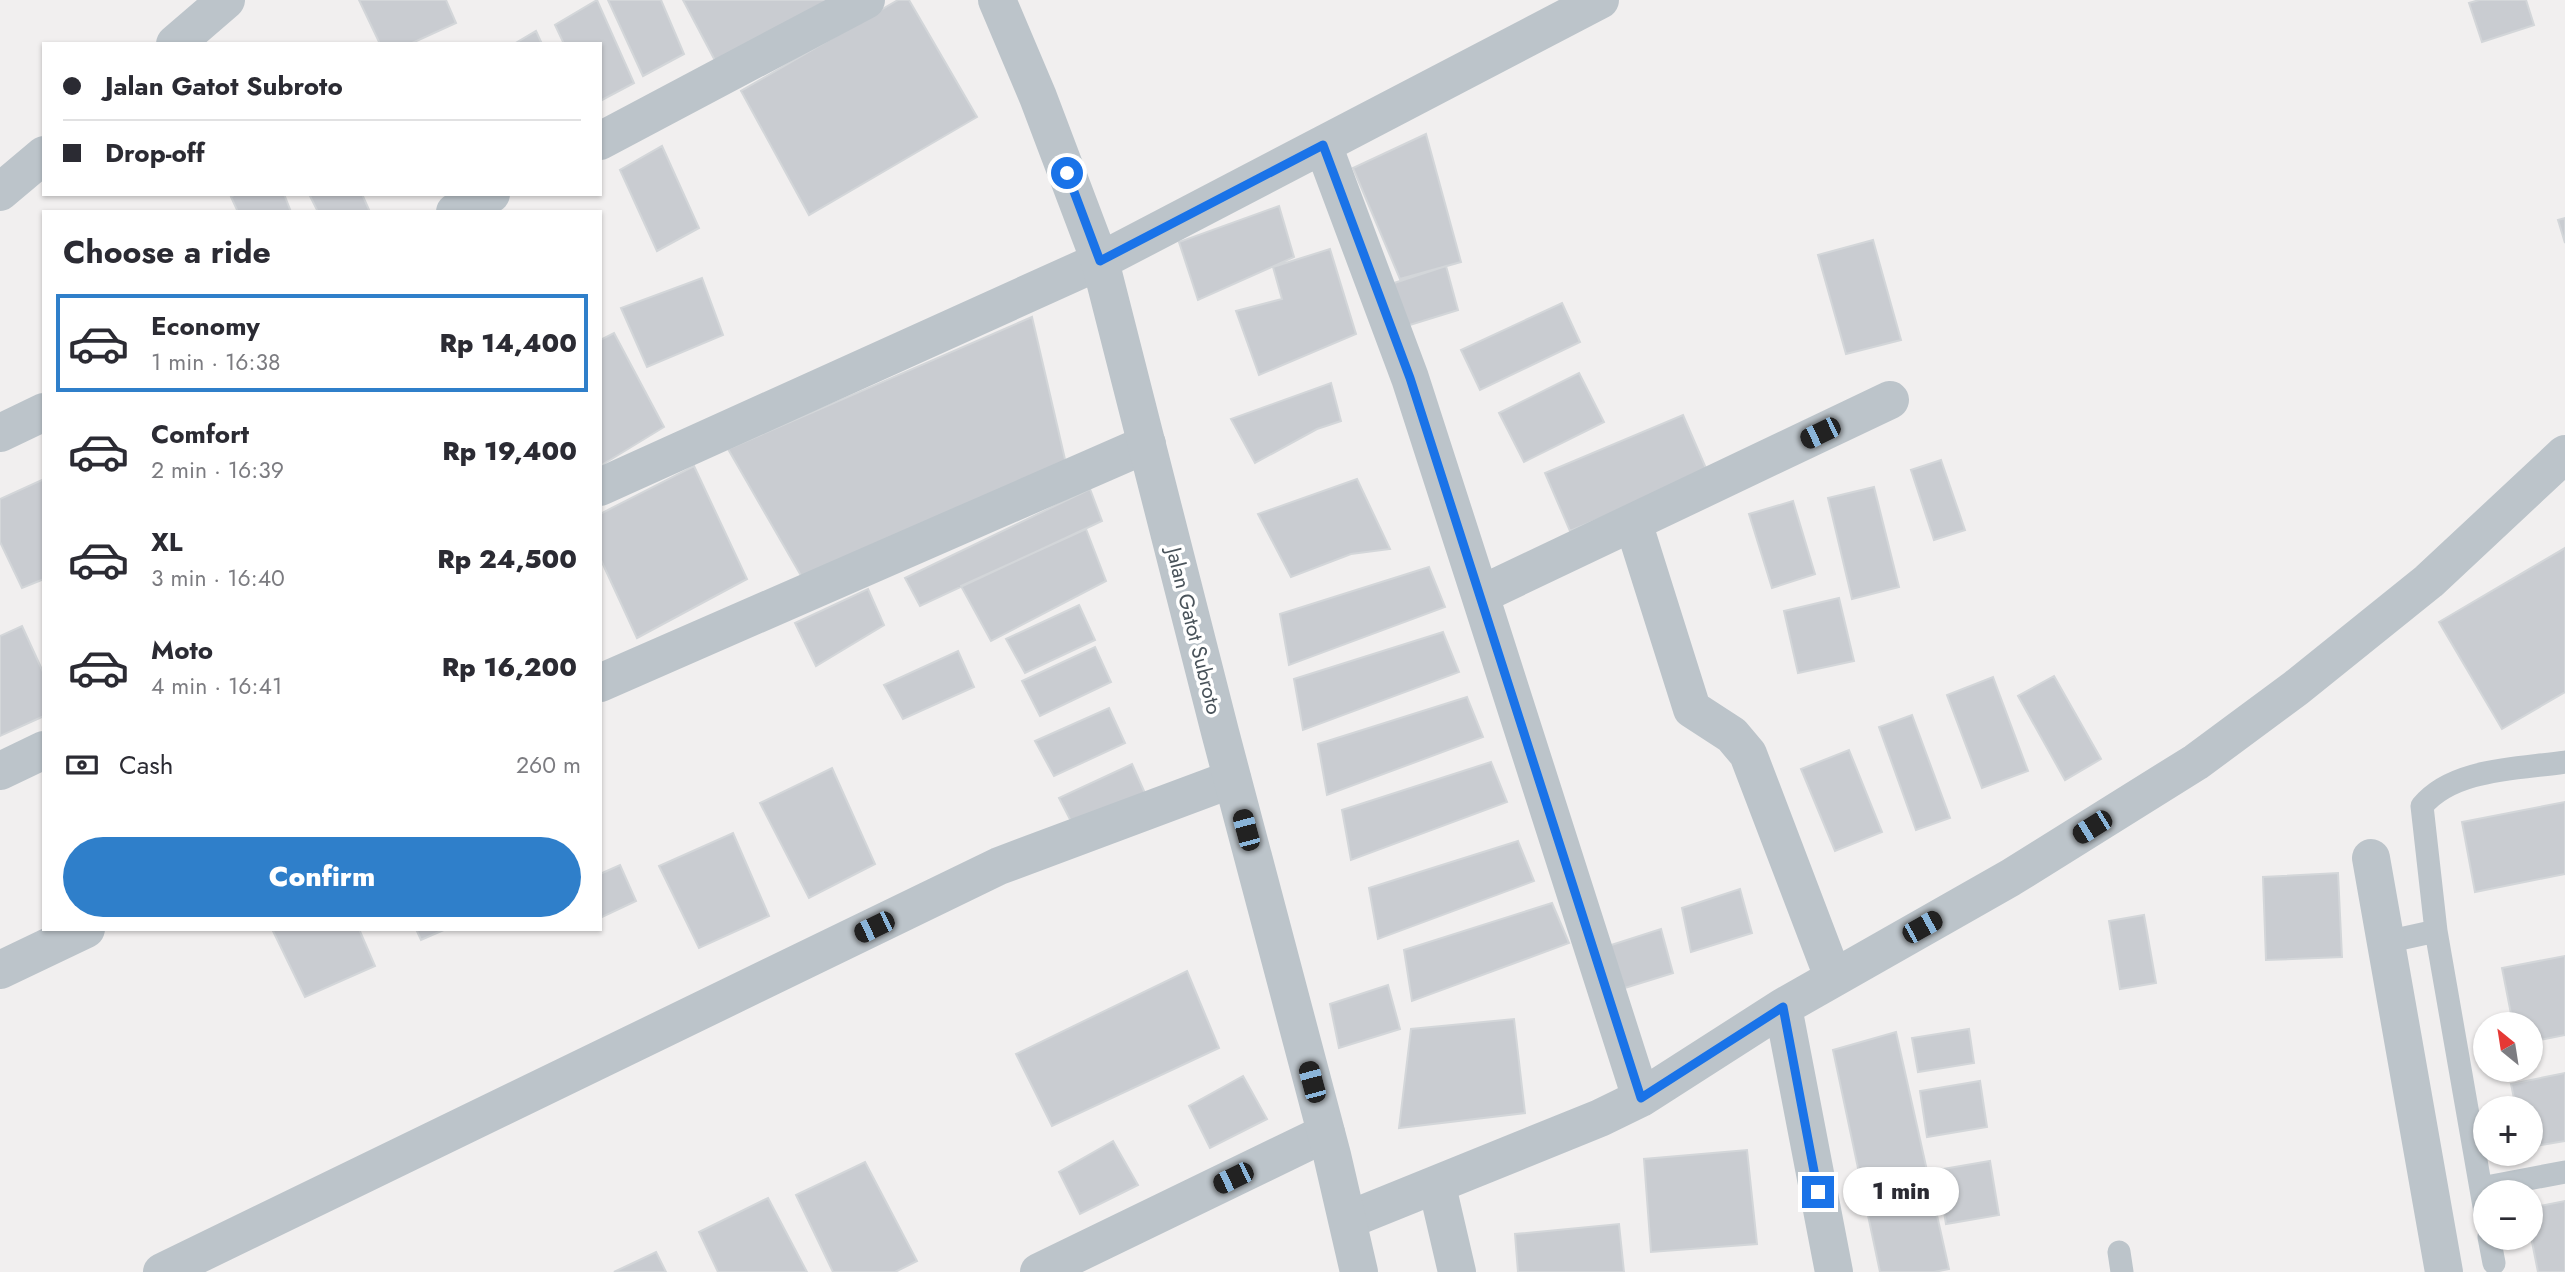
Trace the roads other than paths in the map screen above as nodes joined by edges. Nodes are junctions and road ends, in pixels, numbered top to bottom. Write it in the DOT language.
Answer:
graph roads {
  1 [pos="226,0"];
  2 [pos="866,0"];
  3 [pos="997,0"];
  4 [pos="1600,0"];
  5 [pos="177,42"];
  6 [pos="602,140"];
  7 [pos="1323,145"];
  8 [pos="42,157"];
  9 [pos="0,192"];
  10 [pos="487,196"];
  11 [pos="459,210"];
  12 [pos="1100,261"];
  13 [pos="1890,400"];
  14 [pos="42,413"];
  15 [pos="0,433"];
  16 [pos="1147,444"];
  17 [pos="2565,454"];
  18 [pos="602,485"];
  19 [pos="1633,522"];
  20 [pos="1480,595"];
  21 [pos="602,682"];
  22 [pos="42,751"];
  23 [pos="2565,762"];
  24 [pos="0,771"];
  25 [pos="1232,779"];
  26 [pos="2371,858"];
  27 [pos="82,931"];
  28 [pos="2436,931"];
  29 [pos="2386,942"];
  30 [pos="0,970"];
  31 [pos="1833,977"];
  32 [pos="1783,1007"];
  33 [pos="1641,1098"];
  34 [pos="1326,1133"];
  35 [pos="2565,1172"];
  36 [pos="2480,1180"];
  37 [pos="2523,1180"];
  38 [pos="1437,1186"];
  39 [pos="1348,1220"];
  40 [pos="2492,1250"];
  41 [pos="2494,1263"];
  42 [pos="162,1272"];
  43 [pos="1039,1272"];
  44 [pos="1359,1272"];
  45 [pos="1457,1272"];
  46 [pos="1834,1272"];
  47 [pos="2444,1272"];
  1 -- 5 [label="street"];
  2 -- 6 [label="street"];
  3 -- 12 [label="street, Jalan Gatot Subroto"];
  4 -- 7 [label="street"];
  7 -- 12 [label="street"];
  7 -- 20 [label="street"];
  8 -- 9 [label="street"];
  10 -- 11 [label="street"];
  12 -- 16 [label="street, Jalan Gatot Subroto"];
  12 -- 18 [label="street"];
  13 -- 19 [label="street"];
  14 -- 15 [label="street"];
  16 -- 21 [label="street"];
  16 -- 25 [label="street, Jalan Gatot Subroto"];
  17 -- 31 [label="street"];
  19 -- 20 [label="street"];
  19 -- 31 [label="street"];
  20 -- 33 [label="street"];
  22 -- 24 [label="street"];
  23 -- 28 [label="lane"];
  25 -- 34 [label="street, Jalan Gatot Subroto"];
  25 -- 42 [label="street"];
  26 -- 29 [label="street"];
  27 -- 30 [label="street"];
  28 -- 29 [label="lane"];
  28 -- 36 [label="lane"];
  29 -- 47 [label="street"];
  31 -- 32 [label="street"];
  32 -- 33 [label="street"];
  32 -- 46 [label="street"];
  33 -- 38 [label="street"];
  34 -- 39 [label="street, Jalan Gatot Subroto"];
  34 -- 43 [label="street"];
  35 -- 37 [label="lane"];
  38 -- 39 [label="street"];
  38 -- 45 [label="street"];
  39 -- 44 [label="street, Jalan Gatot Subroto"];
  40 -- 41 [label="lane"];
}
